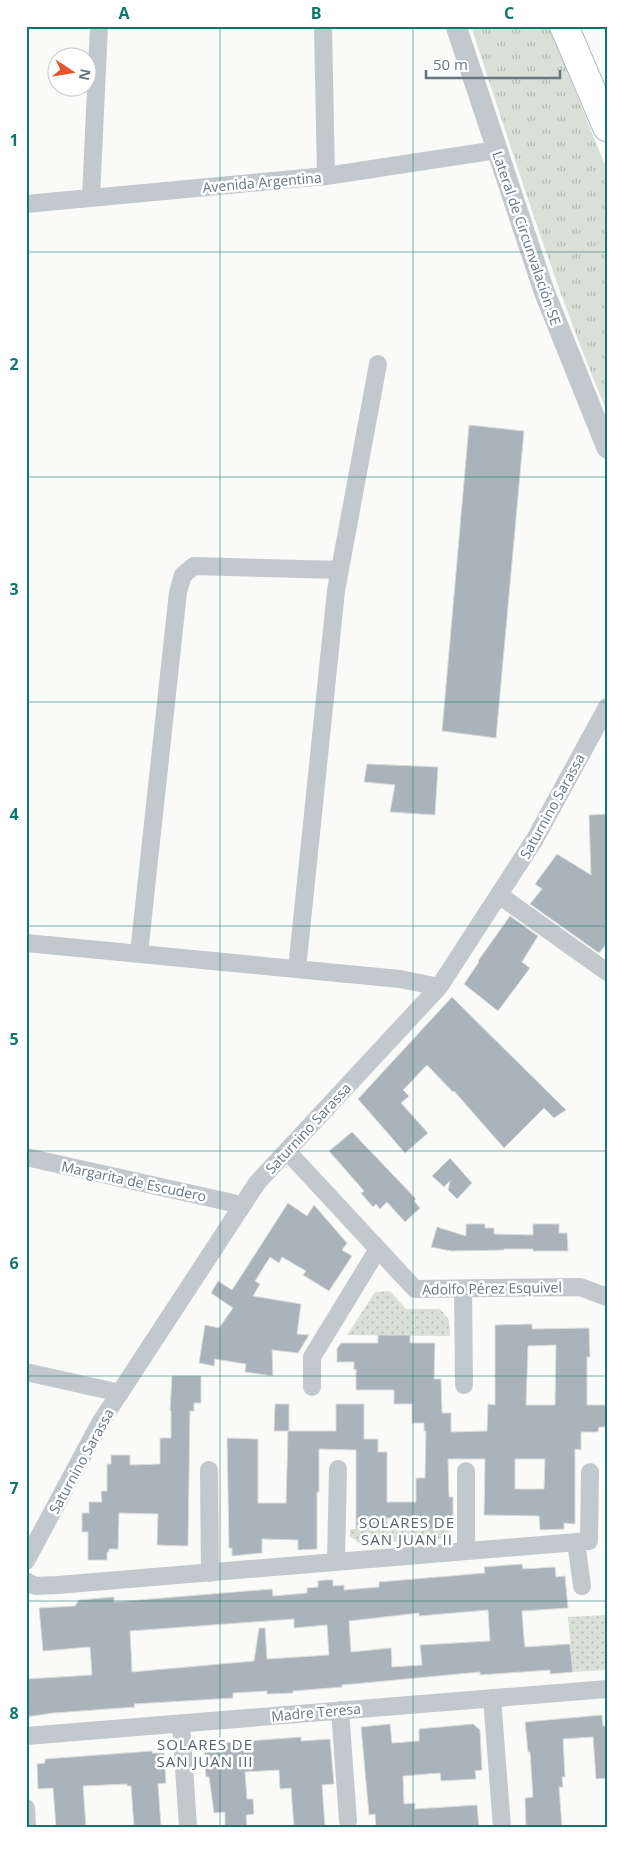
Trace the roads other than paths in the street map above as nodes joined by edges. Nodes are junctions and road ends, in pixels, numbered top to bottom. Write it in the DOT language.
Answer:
graph roads {
  1 [pos="99,26"];
  2 [pos="323,26"];
  3 [pos="456,26"];
  4 [pos="564,26"];
  5 [pos="583,26"];
  6 [pos="607,104"];
  7 [pos="607,127"];
  8 [pos="497,150"];
  9 [pos="326,176"];
  10 [pos="91,197"];
  11 [pos="26,204"];
  12 [pos="378,364"];
  13 [pos="607,448"];
  14 [pos="340,570"];
  15 [pos="607,707"];
  16 [pos="499,895"];
  17 [pos="26,942"];
  18 [pos="139,954"];
  19 [pos="297,969"];
  20 [pos="607,972"];
  21 [pos="439,987"];
  22 [pos="287,1150"];
  23 [pos="26,1157"];
  24 [pos="242,1205"];
  25 [pos="378,1249"];
  26 [pos="463,1289"];
  27 [pos="607,1297"];
  28 [pos="26,1372"];
  29 [pos="464,1385"];
  30 [pos="312,1387"];
  31 [pos="120,1393"];
  32 [pos="338,1469"];
  33 [pos="209,1470"];
  34 [pos="466,1471"];
  35 [pos="590,1472"];
  36 [pos="582,1541"];
  37 [pos="466,1551"];
  38 [pos="26,1561"];
  39 [pos="336,1562"];
  40 [pos="210,1572"];
  41 [pos="26,1581"];
  42 [pos="582,1586"];
  43 [pos="607,1689"];
  44 [pos="492,1698"];
  45 [pos="340,1710"];
  46 [pos="181,1723"];
  47 [pos="26,1736"];
  48 [pos="26,1808"];
  49 [pos="348,1821"];
  50 [pos="27,1827"];
  51 [pos="188,1827"];
  52 [pos="502,1827"];
  1 -- 10 [label="street"];
  2 -- 9 [label="street"];
  3 -- 8 [label="street, Lateral de Circunvalación SE"];
  4 -- 7 [label="highway"];
  5 -- 6 [label="highway"];
  8 -- 9 [label="street, Avenida Argentina"];
  8 -- 13 [label="street, Lateral de Circunvalación SE"];
  9 -- 10 [label="street, Avenida Argentina"];
  10 -- 11 [label="street, Avenida Argentina"];
  12 -- 14 [label="street"];
  14 -- 18 [label="street"];
  14 -- 19 [label="street"];
  15 -- 16 [label="street, Saturnino Sarassa"];
  16 -- 20 [label="street"];
  16 -- 21 [label="street, Saturnino Sarassa"];
  17 -- 18 [label="street"];
  18 -- 19 [label="street"];
  19 -- 21 [label="street"];
  21 -- 22 [label="street, Saturnino Sarassa"];
  22 -- 24 [label="street, Saturnino Sarassa"];
  22 -- 25 [label="street, Adolfo Pérez Esquivel"];
  23 -- 24 [label="street, Margarita de Escudero"];
  24 -- 31 [label="street, Saturnino Sarassa"];
  25 -- 26 [label="street, Adolfo Pérez Esquivel"];
  25 -- 30 [label="street"];
  26 -- 27 [label="street, Adolfo Pérez Esquivel"];
  26 -- 29 [label="street"];
  28 -- 31 [label="street"];
  31 -- 38 [label="street, Saturnino Sarassa"];
  32 -- 39 [label="street"];
  33 -- 40 [label="street"];
  34 -- 37 [label="street"];
  35 -- 36 [label="street"];
  36 -- 37 [label="street"];
  36 -- 42 [label="street"];
  37 -- 39 [label="street"];
  39 -- 40 [label="street"];
  40 -- 41 [label="street"];
  43 -- 44 [label="street, Madre Teresa"];
  44 -- 45 [label="street, Madre Teresa"];
  44 -- 52 [label="street"];
  45 -- 46 [label="street, Madre Teresa"];
  45 -- 49 [label="street"];
  46 -- 47 [label="street, Madre Teresa"];
  46 -- 51 [label="street"];
  48 -- 50 [label="street"];
}
